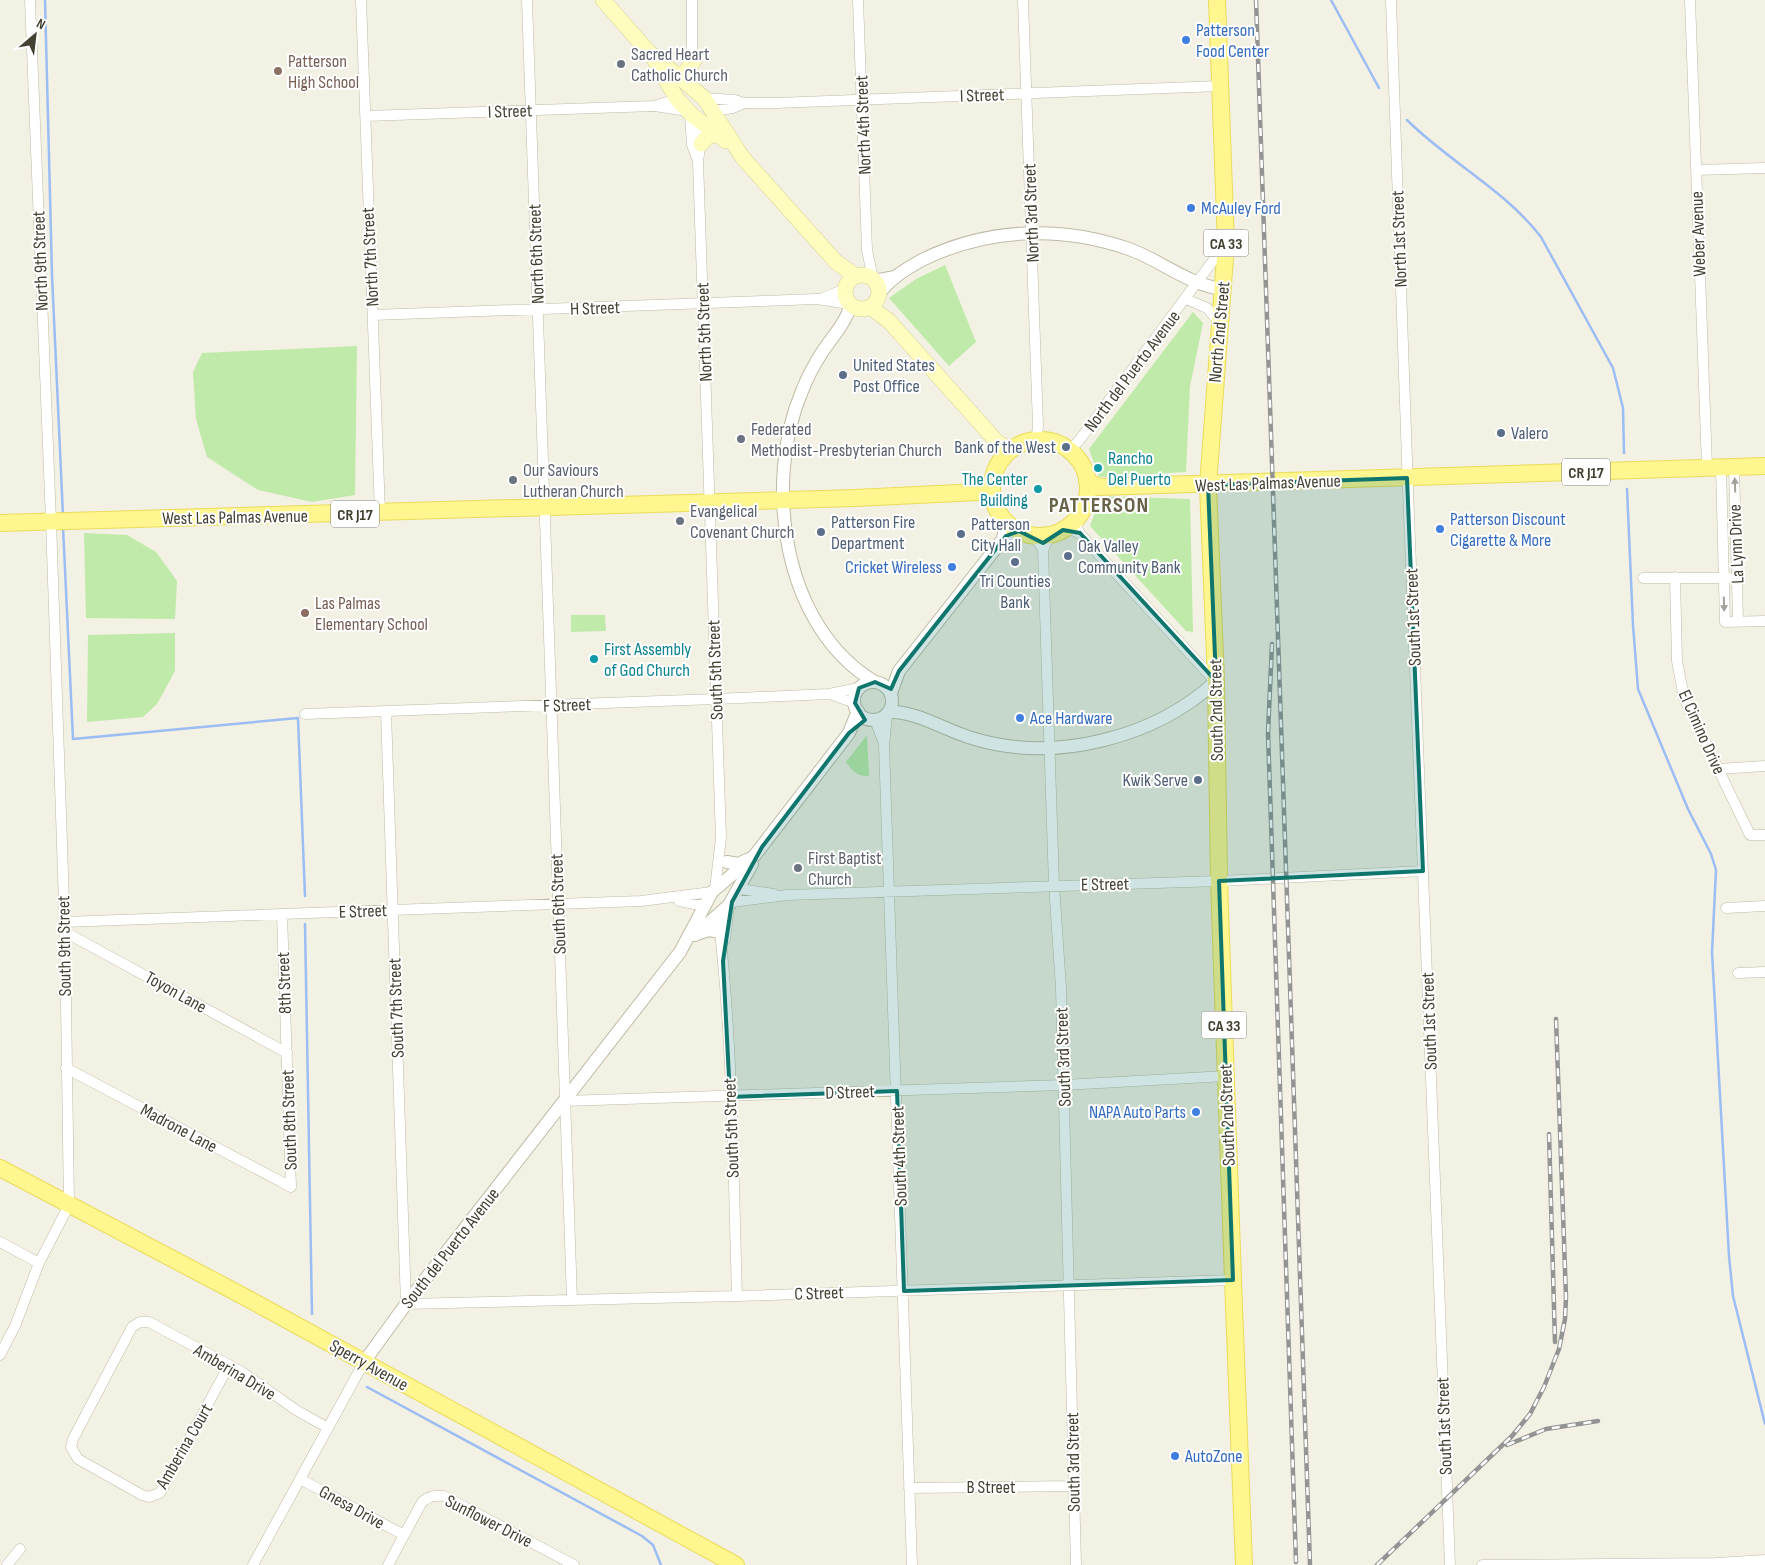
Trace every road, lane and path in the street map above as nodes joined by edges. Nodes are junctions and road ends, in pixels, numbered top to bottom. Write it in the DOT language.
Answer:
graph roads {
  1 [pos="30,0"];
  2 [pos="361,0"];
  3 [pos="527,0"];
  4 [pos="603,0"];
  5 [pos="692,0"];
  6 [pos="858,0"];
  7 [pos="1024,0"];
  8 [pos="1217,0"];
  9 [pos="1391,0"];
  10 [pos="1690,0"];
  11 [pos="650,53"];
  12 [pos="694,59"];
  13 [pos="676,76"];
  14 [pos="1220,86"];
  15 [pos="1027,94"];
  16 [pos="862,100"];
  17 [pos="744,103"];
  18 [pos="695,105"];
  19 [pos="654,106"];
  20 [pos="531,110"];
  21 [pos="366,116"];
  22 [pos="717,134"];
  23 [pos="701,144"];
  24 [pos="743,158"];
  25 [pos="698,161"];
  26 [pos="1765,168"];
  27 [pos="1696,170"];
  28 [pos="1032,233"];
  29 [pos="1226,244"];
  30 [pos="867,250"];
  31 [pos="1198,283"];
  32 [pos="1222,289"];
  33 [pos="862,292"];
  34 [pos="817,299"];
  35 [pos="1186,299"];
  36 [pos="703,304"];
  37 [pos="538,309"];
  38 [pos="373,315"];
  39 [pos="1219,322"];
  40 [pos="1039,436"];
  41 [pos="1072,448"];
  42 [pos="1003,450"];
  43 [pos="1765,466"];
  44 [pos="1720,467"];
  45 [pos="1407,478"];
  46 [pos="1208,485"];
  47 [pos="1091,488"];
  48 [pos="988,492"];
  49 [pos="782,500"];
  50 [pos="710,503"];
  51 [pos="545,508"];
  52 [pos="380,514"];
  53 [pos="1078,518"];
  54 [pos="51,521"];
  55 [pos="0,523"];
  56 [pos="1013,526"];
  57 [pos="1080,534"];
  58 [pos="1048,538"];
  59 [pos="1643,578"];
  60 [pos="1675,578"];
  61 [pos="1724,578"];
  62 [pos="1737,578"];
  63 [pos="1738,621"];
  64 [pos="1765,621"];
  65 [pos="849,662"];
  66 [pos="899,671"];
  67 [pos="1216,681"];
  68 [pos="878,682"];
  69 [pos="859,688"];
  70 [pos="830,694"];
  71 [pos="891,695"];
  72 [pos="716,699"];
  73 [pos="551,705"];
  74 [pos="856,707"];
  75 [pos="386,712"];
  76 [pos="888,713"];
  77 [pos="305,714"];
  78 [pos="916,716"];
  79 [pos="872,719"];
  80 [pos="850,734"];
  81 [pos="884,746"];
  82 [pos="1050,748"];
  83 [pos="1765,766"];
  84 [pos="1718,769"];
  85 [pos="1765,834"];
  86 [pos="721,838"];
  87 [pos="759,851"];
  88 [pos="727,862"];
  89 [pos="1423,871"];
  90 [pos="730,878"];
  91 [pos="1220,881"];
  92 [pos="1054,885"];
  93 [pos="740,888"];
  94 [pos="714,891"];
  95 [pos="890,892"];
  96 [pos="787,895"];
  97 [pos="661,900"];
  98 [pos="558,904"];
  99 [pos="731,904"];
  100 [pos="704,906"];
  101 [pos="1765,906"];
  102 [pos="1726,908"];
  103 [pos="392,910"];
  104 [pos="282,914"];
  105 [pos="716,915"];
  106 [pos="64,927"];
  107 [pos="720,932"];
  108 [pos="694,935"];
  109 [pos="680,952"];
  110 [pos="723,961"];
  111 [pos="1765,972"];
  112 [pos="1738,973"];
  113 [pos="286,1053"];
  114 [pos="66,1068"];
  115 [pos="1226,1076"];
  116 [pos="1064,1085"];
  117 [pos="897,1091"];
  118 [pos="730,1097"];
  119 [pos="564,1101"];
  120 [pos="0,1168"];
  121 [pos="291,1187"];
  122 [pos="69,1205"];
  123 [pos="0,1242"];
  124 [pos="39,1263"];
  125 [pos="1233,1280"];
  126 [pos="1069,1285"];
  127 [pos="904,1290"];
  128 [pos="737,1296"];
  129 [pos="572,1300"];
  130 [pos="406,1304"];
  131 [pos="140,1322"];
  132 [pos="0,1356"];
  133 [pos="364,1362"];
  134 [pos="229,1365"];
  135 [pos="328,1428"];
  136 [pos="300,1479"];
  137 [pos="1073,1486"];
  138 [pos="910,1488"];
  139 [pos="404,1536"];
  140 [pos="20,1549"];
  141 [pos="1765,1560"];
  142 [pos="7,1565"];
  143 [pos="252,1565"];
  144 [pos="388,1565"];
  145 [pos="574,1565"];
  146 [pos="736,1565"];
  147 [pos="912,1565"];
  148 [pos="1076,1565"];
  149 [pos="1244,1565"];
  150 [pos="1450,1565"];
  151 [pos="1482,1565"];
  1 -- 54 [label="street, North 9th Street"];
  2 -- 21 [label="street, North 7th Street"];
  3 -- 20 [label="street, North 6th Street"];
  4 -- 11 [label="main road"];
  5 -- 12 [label="street, North 5th Street"];
  6 -- 16 [label="street, North 4th Street"];
  7 -- 15 [label="street, North 3rd Street"];
  8 -- 14 [label="main road, North 2nd Street / CA 33"];
  9 -- 45 [label="street, North 1st Street"];
  10 -- 27 [label="street, Weber Avenue"];
  11 -- 13 [label="main road"];
  11 -- 18 [label="main road"];
  12 -- 13 [label="main road"];
  12 -- 18 [label="street, North 5th Street"];
  13 -- 18 [label="main road"];
  14 -- 15 [label="street, I Street"];
  14 -- 29 [label="main road, North 2nd Street / CA 33"];
  15 -- 16 [label="street, I Street"];
  15 -- 28 [label="street, North 3rd Street"];
  16 -- 17 [label="street, I Street"];
  16 -- 30 [label="street, North 4th Street"];
  17 -- 18 [label="street, I Street"];
  17 -- 18 [label="street, I Street"];
  18 -- 19 [label="street, I Street"];
  18 -- 19 [label="street, I Street"];
  18 -- 22 [label="main road"];
  18 -- 23 [label="street, North 5th Street"];
  18 -- 24 [label="main road"];
  18 -- 25 [label="street, North 5th Street"];
  19 -- 20 [label="street, I Street"];
  20 -- 21 [label="street, I Street"];
  20 -- 37 [label="street, North 6th Street"];
  21 -- 38 [label="street, North 7th Street"];
  22 -- 23 [label="main road"];
  22 -- 24 [label="main road"];
  23 -- 25 [label="street, North 5th Street"];
  24 -- 33 [label="main road"];
  25 -- 36 [label="street, North 5th Street"];
  26 -- 27 [label="street"];
  27 -- 44 [label="street, Weber Avenue"];
  28 -- 31 [label="street"];
  28 -- 33 [label="street"];
  28 -- 40 [label="street, North 3rd Street"];
  29 -- 31 [label="street, North del Puerto Avenue"];
  29 -- 32 [label="main road, North 2nd Street / CA 33"];
  30 -- 33 [label="street, North 4th Street"];
  30 -- 33 [label="street, North 4th Street"];
  31 -- 32 [label="street"];
  31 -- 35 [label="street, North del Puerto Avenue"];
  32 -- 39 [label="main road, North 2nd Street / CA 33"];
  33 -- 34 [label="street, H Street"];
  33 -- 34 [label="street, H Street"];
  33 -- 42 [label="main road"];
  33 -- 49 [label="street"];
  34 -- 36 [label="street, H Street"];
  35 -- 39 [label="street, North del Puerto Avenue"];
  35 -- 41 [label="street, North del Puerto Avenue"];
  36 -- 37 [label="street, H Street"];
  36 -- 50 [label="street, North 5th Street"];
  37 -- 38 [label="street, H Street"];
  37 -- 51 [label="street, North 6th Street"];
  38 -- 52 [label="street, North 7th Street"];
  39 -- 46 [label="main road, North 2nd Street / CA 33"];
  40 -- 41 [label="main road"];
  40 -- 42 [label="main road"];
  41 -- 47 [label="main road"];
  42 -- 48 [label="main road"];
  43 -- 44 [label="main road, CR J17"];
  44 -- 45 [label="main road, CR J17"];
  44 -- 61 [label="street, La Lynn Drive"];
  62 -- 44 [label="street, La Lynn Drive, one-way"];
  45 -- 46 [label="main road, West Las Palmas Avenue / CR J17"];
  45 -- 89 [label="street, South 1st Street"];
  46 -- 47 [label="main road, West Las Palmas Avenue / CR J17"];
  46 -- 67 [label="main road, South 2nd Street / CA 33"];
  47 -- 53 [label="main road"];
  48 -- 49 [label="main road, West Las Palmas Avenue / CR J17"];
  48 -- 56 [label="main road"];
  49 -- 50 [label="main road, West Las Palmas Avenue / CR J17"];
  49 -- 65 [label="street"];
  50 -- 51 [label="main road, West Las Palmas Avenue / CR J17"];
  50 -- 72 [label="street, South 5th Street"];
  51 -- 52 [label="main road, West Las Palmas Avenue / CR J17"];
  51 -- 73 [label="street, South 6th Street"];
  52 -- 54 [label="main road, West Las Palmas Avenue / CR J17"];
  53 -- 57 [label="street"];
  53 -- 58 [label="main road"];
  54 -- 55 [label="main road, West Las Palmas Avenue / CR J17"];
  54 -- 106 [label="street, South 9th Street"];
  56 -- 58 [label="main road"];
  56 -- 66 [label="street"];
  57 -- 58 [label="street"];
  57 -- 67 [label="street"];
  58 -- 82 [label="street, South 3rd Street"];
  59 -- 60 [label="street"];
  60 -- 61 [label="street"];
  60 -- 84 [label="street, El Cimino Drive"];
  61 -- 62 [label="street"];
  61 -- 63 [label="street, La Lynn Drive, one-way"];
  62 -- 63 [label="street, La Lynn Drive"];
  63 -- 64 [label="street"];
  65 -- 68 [label="street"];
  65 -- 69 [label="street"];
  66 -- 68 [label="street"];
  66 -- 71 [label="street"];
  67 -- 82 [label="street"];
  67 -- 91 [label="main road, South 2nd Street / CA 33"];
  68 -- 69 [label="street"];
  68 -- 71 [label="street"];
  69 -- 70 [label="street, F Street"];
  69 -- 74 [label="street"];
  70 -- 72 [label="street, F Street"];
  70 -- 74 [label="street, F Street"];
  71 -- 76 [label="street"];
  71 -- 78 [label="street"];
  72 -- 73 [label="street, F Street"];
  72 -- 86 [label="street, South 5th Street"];
  73 -- 75 [label="street, F Street"];
  73 -- 98 [label="street, South 6th Street"];
  74 -- 79 [label="street"];
  74 -- 80 [label="street, South del Puerto Avenue"];
  75 -- 77 [label="street, F Street"];
  75 -- 103 [label="street, South 7th Street"];
  76 -- 78 [label="street"];
  76 -- 79 [label="street"];
  76 -- 81 [label="street, South 4th Street"];
  78 -- 82 [label="street"];
  79 -- 80 [label="street, South del Puerto Avenue"];
  79 -- 81 [label="street, South 4th Street"];
  80 -- 87 [label="street, South del Puerto Avenue"];
  81 -- 95 [label="street, South 4th Street"];
  82 -- 92 [label="street, South 3rd Street"];
  83 -- 84 [label="street"];
  84 -- 85 [label="street, El Cimino Drive"];
  86 -- 88 [label="street, South 5th Street"];
  86 -- 94 [label="street, South 5th Street"];
  87 -- 88 [label="street"];
  87 -- 90 [label="street, South del Puerto Avenue"];
  87 -- 93 [label="street, South del Puerto Avenue"];
  88 -- 90 [label="street, South 5th Street"];
  89 -- 91 [label="street, E Street"];
  89 -- 150 [label="street, South 1st Street"];
  90 -- 93 [label="street"];
  90 -- 94 [label="street, South del Puerto Avenue"];
  91 -- 92 [label="street, E Street"];
  91 -- 115 [label="main road, South 2nd Street / CA 33"];
  92 -- 95 [label="street, E Street"];
  92 -- 116 [label="street, South 3rd Street"];
  93 -- 96 [label="street, E Street"];
  93 -- 99 [label="street, South del Puerto Avenue"];
  94 -- 97 [label="street, E Street"];
  94 -- 100 [label="street, South del Puerto Avenue"];
  95 -- 96 [label="street, E Street"];
  95 -- 117 [label="street, South 4th Street"];
  96 -- 99 [label="street, E Street"];
  97 -- 98 [label="street, E Street"];
  97 -- 100 [label="street, E Street"];
  98 -- 103 [label="street, E Street"];
  98 -- 119 [label="street, South 6th Street"];
  99 -- 105 [label="street, South del Puerto Avenue"];
  99 -- 110 [label="street, South 5th Street"];
  100 -- 105 [label="street"];
  100 -- 109 [label="street, South del Puerto Avenue"];
  101 -- 102 [label="street"];
  103 -- 104 [label="street, E Street"];
  103 -- 130 [label="street, South 7th Street"];
  104 -- 106 [label="street, E Street"];
  104 -- 113 [label="street, 8th Street"];
  105 -- 107 [label="street, South 5th Street"];
  105 -- 108 [label="street, South del Puerto Avenue"];
  106 -- 113 [label="street, Toyon Lane"];
  106 -- 114 [label="street, South 9th Street"];
  107 -- 108 [label="street"];
  107 -- 110 [label="street, South 5th Street"];
  108 -- 109 [label="street, South del Puerto Avenue"];
  109 -- 119 [label="street, South del Puerto Avenue"];
  110 -- 118 [label="street, South 5th Street"];
  111 -- 112 [label="street"];
  113 -- 121 [label="street, South 8th Street"];
  114 -- 121 [label="street, Madrone Lane"];
  114 -- 122 [label="street, South 9th Street"];
  115 -- 116 [label="street, D Street"];
  115 -- 125 [label="main road, South 2nd Street / CA 33"];
  116 -- 117 [label="street, D Street"];
  116 -- 126 [label="street, South 3rd Street"];
  117 -- 118 [label="street, D Street"];
  117 -- 127 [label="street, South 4th Street"];
  118 -- 119 [label="street, D Street"];
  118 -- 128 [label="street, South 5th Street"];
  119 -- 129 [label="street, South 6th Street"];
  119 -- 130 [label="street, South del Puerto Avenue"];
  120 -- 122 [label="main road, Sperry Avenue"];
  122 -- 124 [label="street, South 9th Street"];
  122 -- 133 [label="main road, Sperry Avenue"];
  123 -- 124 [label="street"];
  124 -- 132 [label="street, South 9th Street"];
  125 -- 126 [label="street, C Street"];
  125 -- 149 [label="main road, South 2nd Street / CA 33"];
  126 -- 127 [label="street, C Street"];
  126 -- 137 [label="street, South 3rd Street"];
  127 -- 128 [label="street, C Street"];
  127 -- 138 [label="street, South 4th Street"];
  128 -- 129 [label="street, C Street"];
  129 -- 130 [label="street, C Street"];
  130 -- 133 [label="street, South del Puerto Avenue"];
  131 -- 134 [label="street, Amberina Drive"];
  131 -- 134 [label="street, Amberina Court"];
  133 -- 135 [label="street, South del Puerto Avenue"];
  133 -- 146 [label="main road, Sperry Avenue"];
  134 -- 135 [label="street, Amberina Drive"];
  135 -- 136 [label="street, South del Puerto Avenue"];
  136 -- 139 [label="street, Gnesa Drive"];
  136 -- 143 [label="street, South del Puerto Avenue"];
  137 -- 138 [label="street, B Street"];
  137 -- 148 [label="street, South 3rd Street"];
  138 -- 147 [label="street, South 4th Street"];
  139 -- 144 [label="street"];
  139 -- 145 [label="street, Sunflower Drive"];
  140 -- 142 [label="street"];
  141 -- 151 [label="street"];
}
